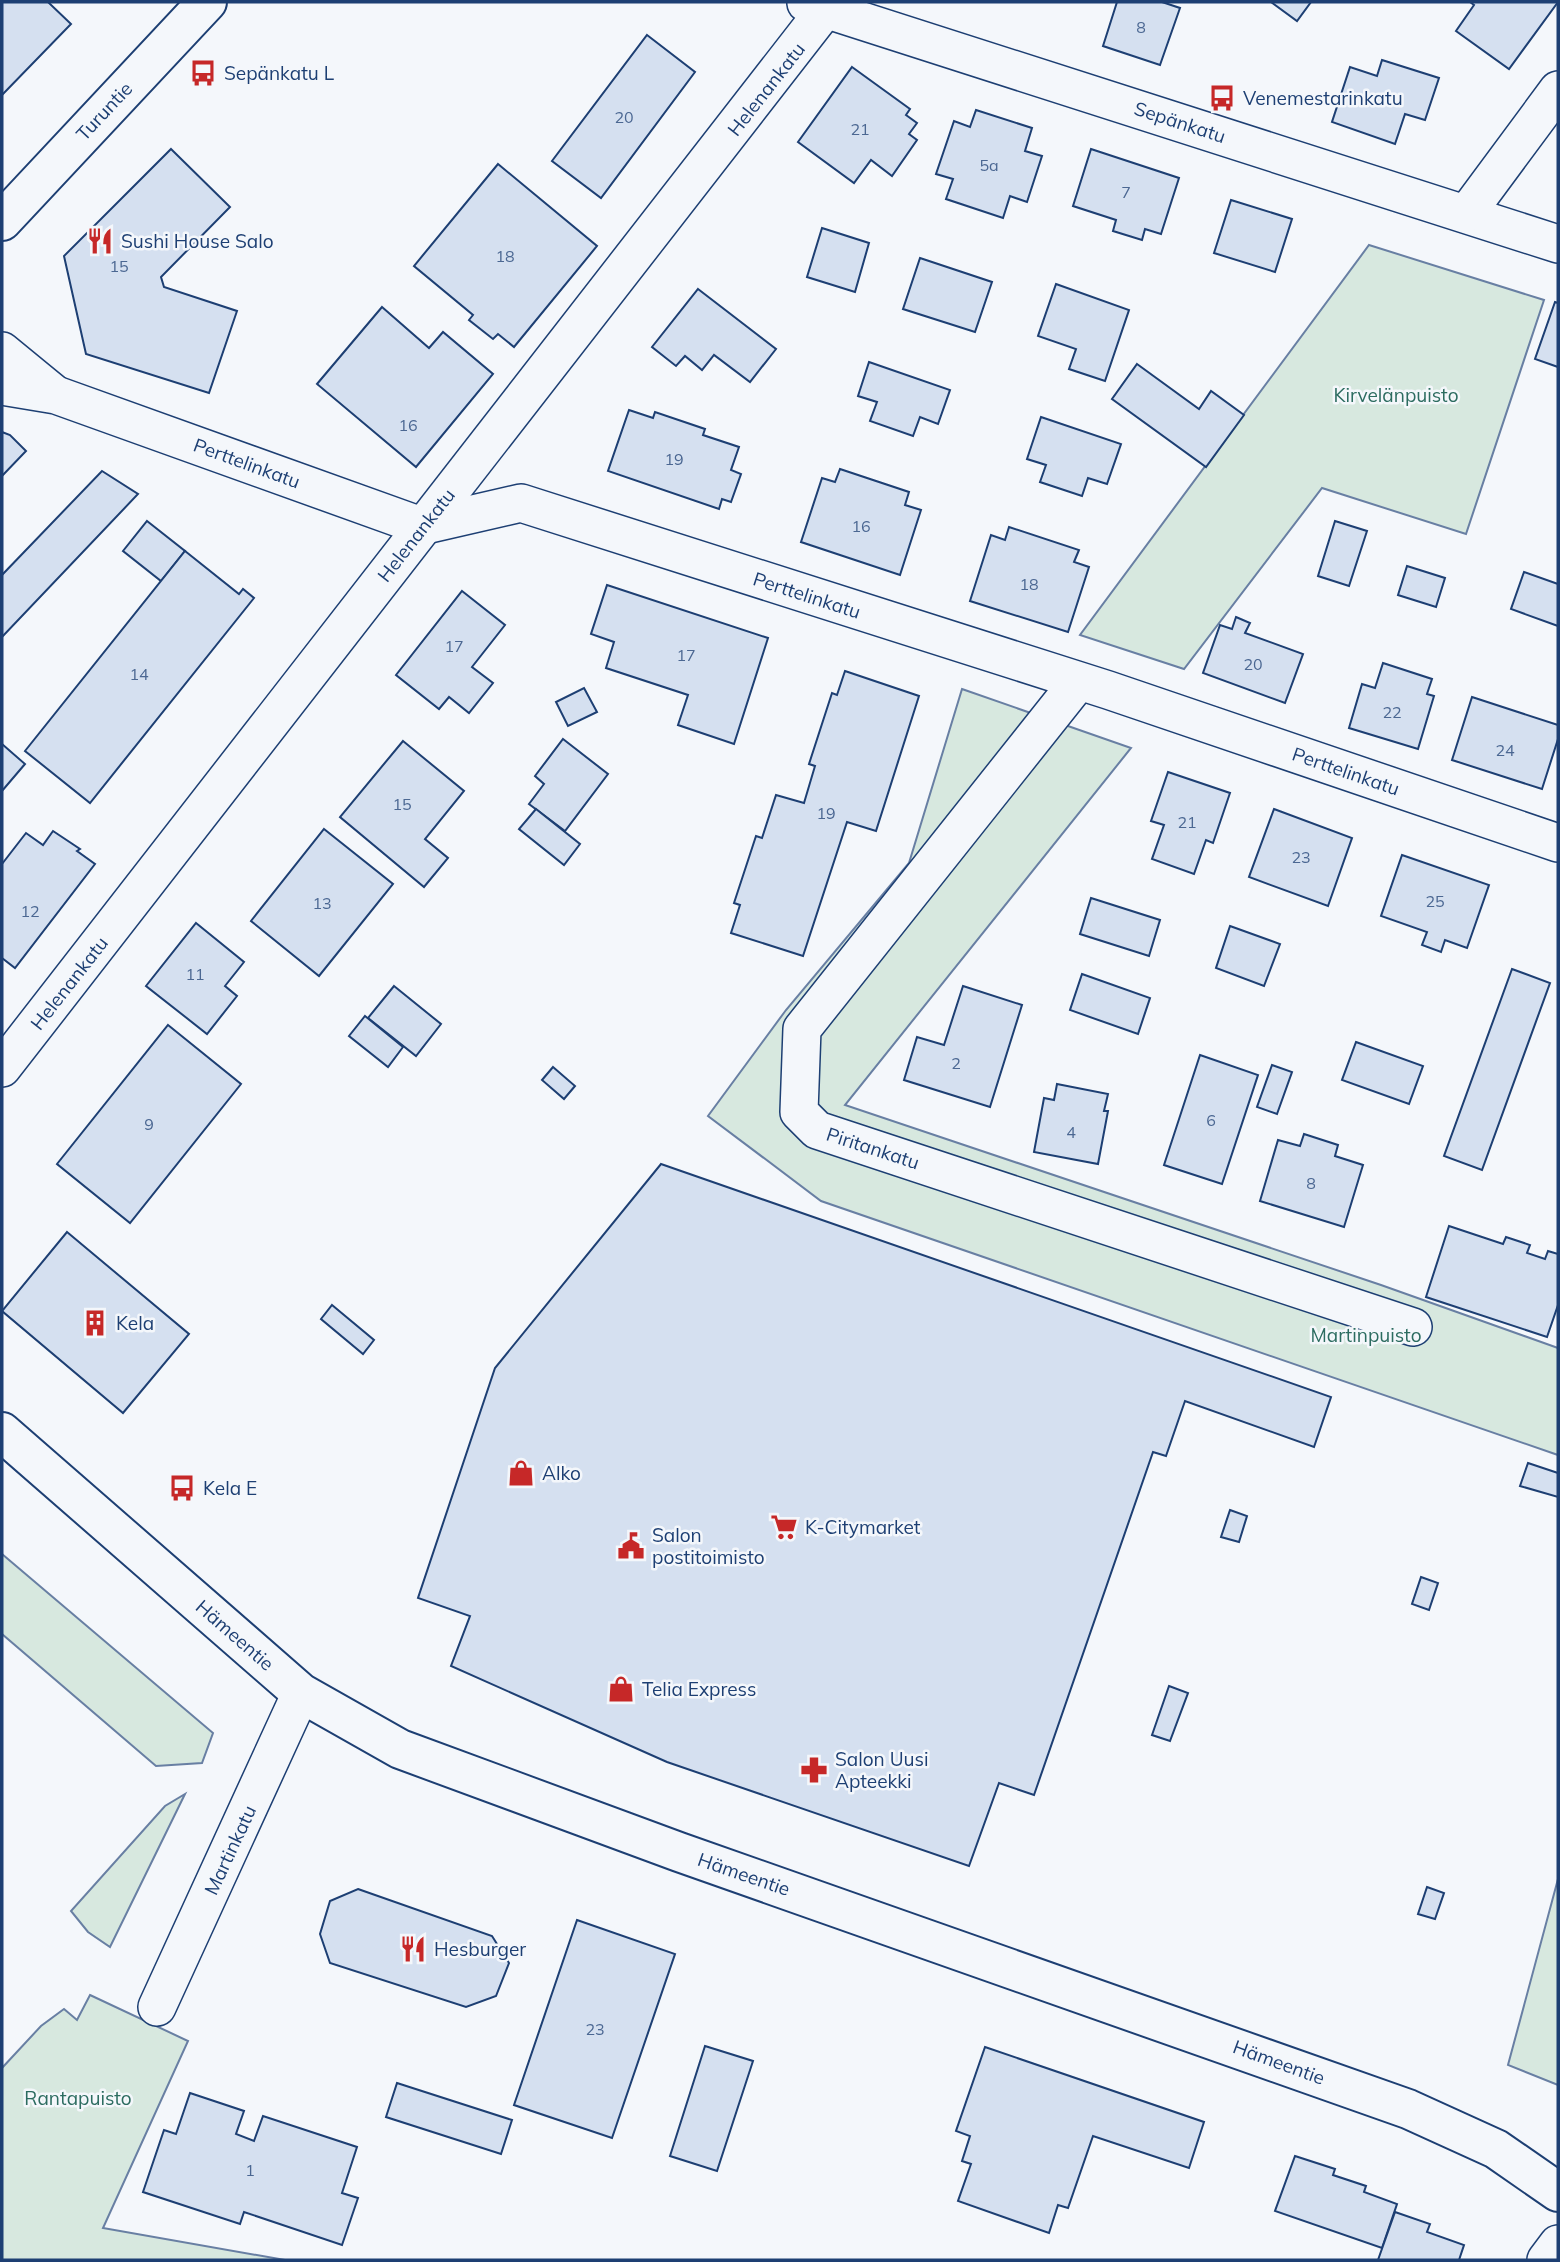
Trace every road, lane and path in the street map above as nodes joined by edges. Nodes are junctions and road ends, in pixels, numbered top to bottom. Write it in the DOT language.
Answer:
graph roads {
  1 [pos="207,2"];
  2 [pos="820,4"];
  3 [pos="1558,90"];
  4 [pos="1467,213"];
  5 [pos="2,221"];
  6 [pos="1558,244"];
  7 [pos="2,351"];
  8 [pos="2,386"];
  9 [pos="56,395"];
  10 [pos="421,526"];
  11 [pos="1078,682"];
  12 [pos="1558,842"];
  13 [pos="2,1068"];
  14 [pos="1413,1326"];
  15 [pos="2,1432"];
  16 [pos="301,1693"];
  17 [pos="157,2007"];
  18 [pos="1558,2192"];
  19 [pos="1558,2244"];
  20 [pos="1546,2260"];
  1 -- 5 [label="main road, Turuntie"];
  2 -- 4 [label="street, Sepänkatu"];
  2 -- 10 [label="street, Helenankatu"];
  3 -- 4 [label="street"];
  4 -- 6 [label="street, Sepänkatu"];
  7 -- 9 [label="street, Perttelinkatu"];
  8 -- 9 [label="street, Perttelinkatu"];
  9 -- 10 [label="street, Perttelinkatu"];
  10 -- 11 [label="street, Perttelinkatu"];
  10 -- 13 [label="street, Helenankatu"];
  11 -- 12 [label="street, Perttelinkatu"];
  11 -- 14 [label="street, Piritankatu"];
  15 -- 16 [label="main road, Hämeentie"];
  16 -- 17 [label="street, Martinkatu"];
  16 -- 18 [label="main road, Hämeentie"];
  19 -- 20 [label="street"];
}
